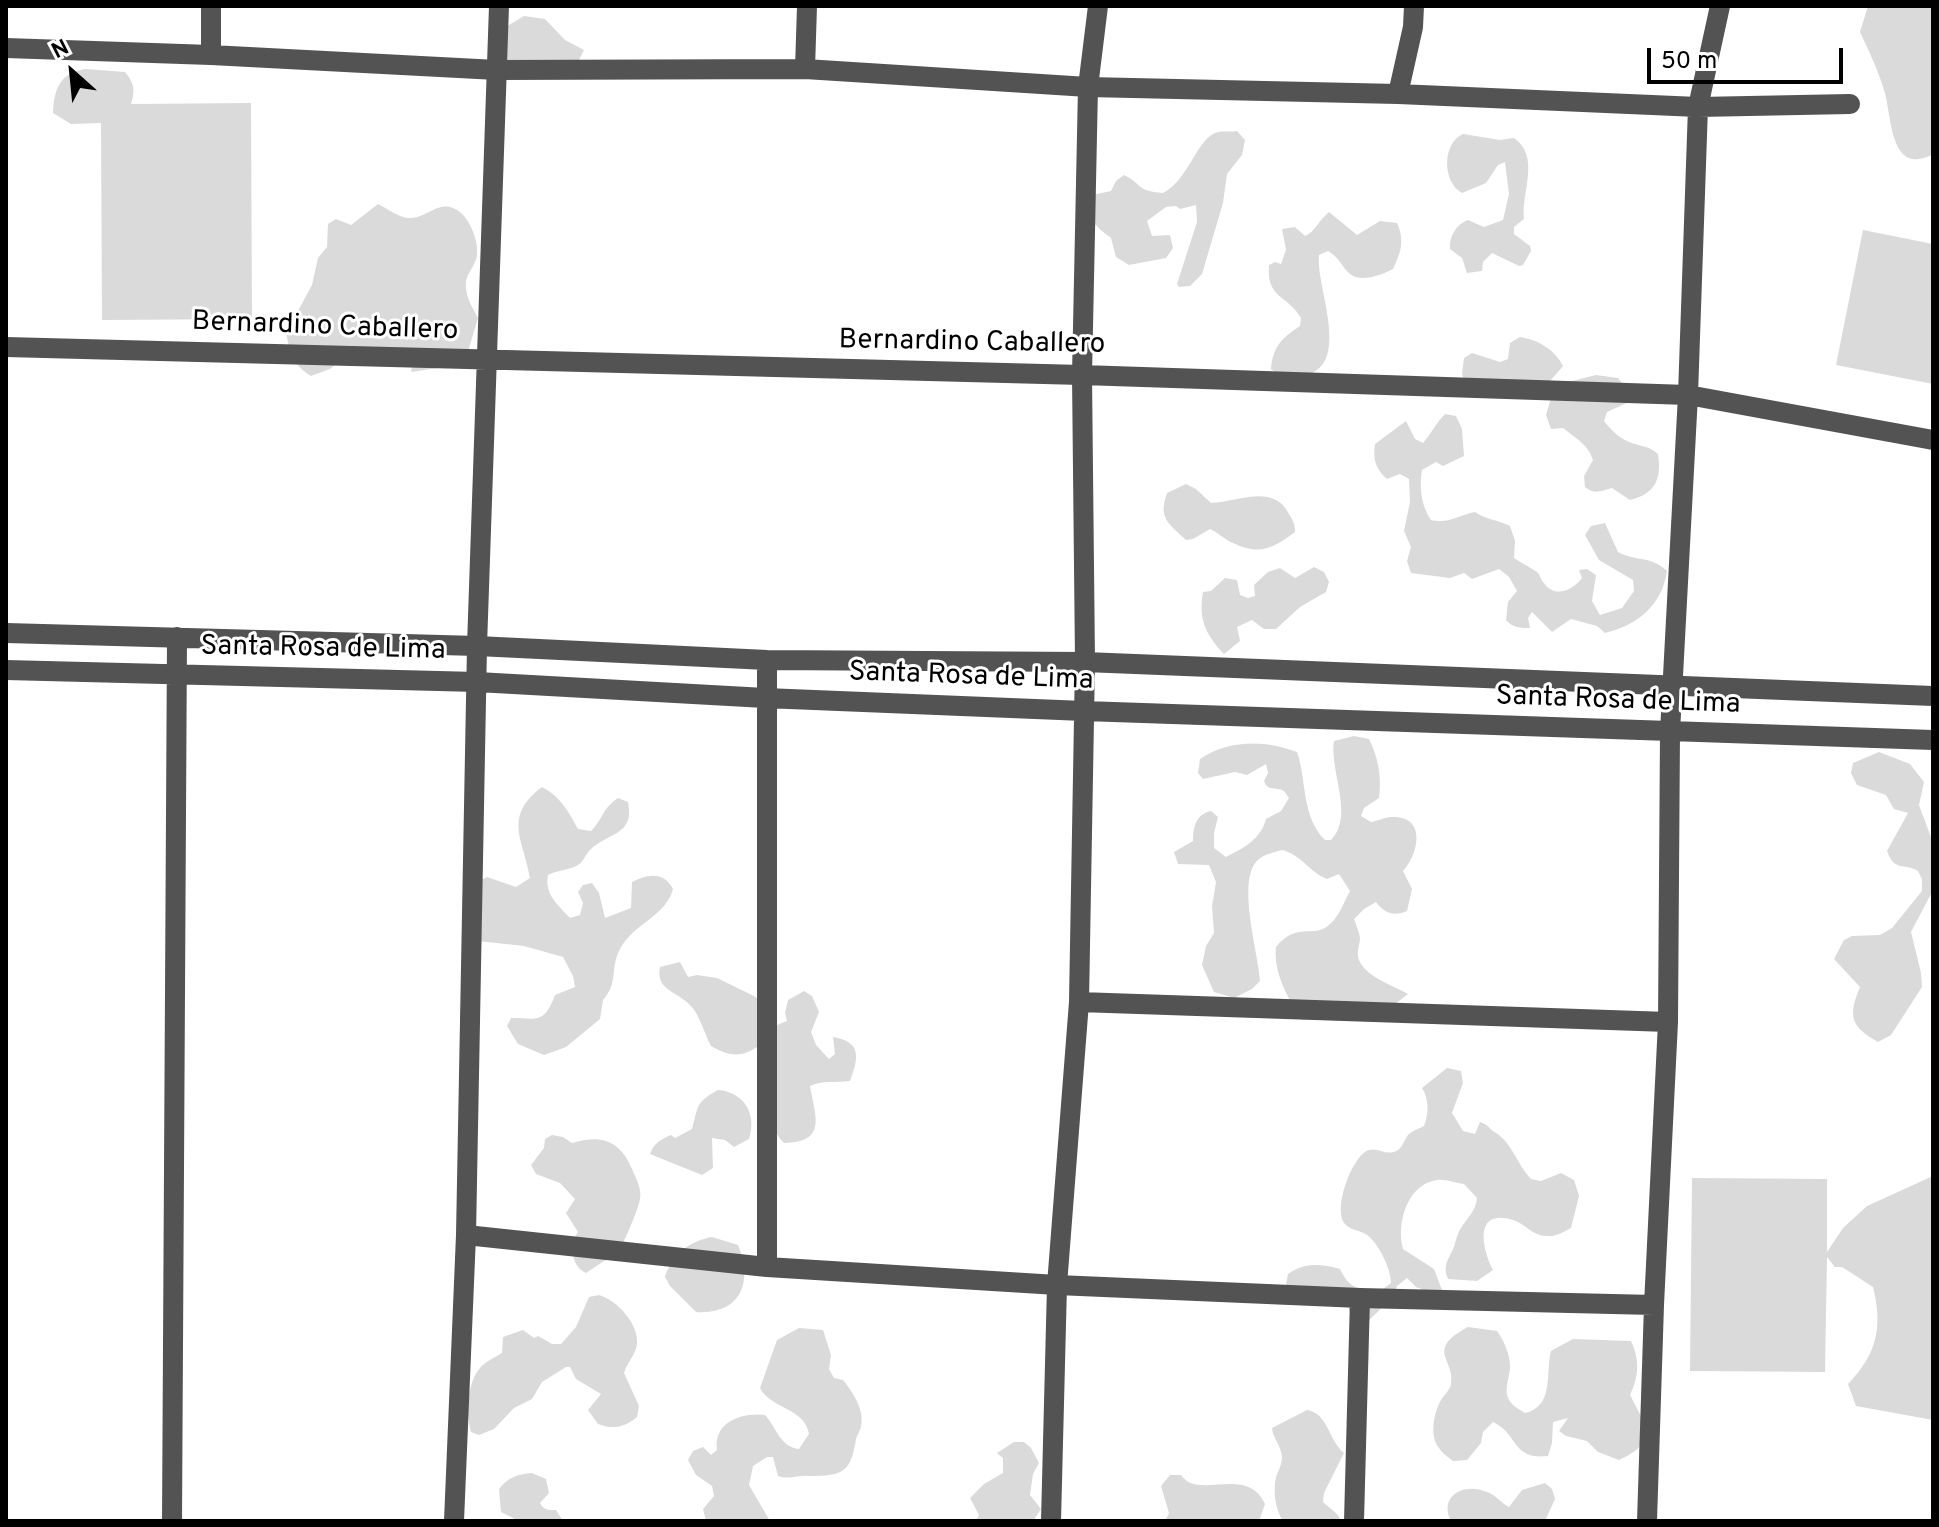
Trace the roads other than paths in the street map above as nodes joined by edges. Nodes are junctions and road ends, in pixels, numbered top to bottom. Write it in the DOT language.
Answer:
graph roads {
  1 [pos="211,6"];
  2 [pos="499,6"];
  3 [pos="807,6"];
  4 [pos="1098,6"];
  5 [pos="1414,6"];
  6 [pos="1720,6"];
  7 [pos="6,48"];
  8 [pos="211,55"];
  9 [pos="805,69"];
  10 [pos="497,70"];
  11 [pos="1088,87"];
  12 [pos="1398,94"];
  13 [pos="1850,104"];
  14 [pos="1698,107"];
  15 [pos="6,347"];
  16 [pos="488,361"];
  17 [pos="1082,375"];
  18 [pos="1688,395"];
  19 [pos="1933,440"];
  20 [pos="6,633"];
  21 [pos="177,637"];
  22 [pos="477,646"];
  23 [pos="767,660"];
  24 [pos="1085,662"];
  25 [pos="6,670"];
  26 [pos="178,675"];
  27 [pos="477,682"];
  28 [pos="1674,684"];
  29 [pos="1933,696"];
  30 [pos="765,698"];
  31 [pos="1084,711"];
  32 [pos="1670,732"];
  33 [pos="1933,740"];
  34 [pos="1079,1002"];
  35 [pos="1668,1022"];
  36 [pos="466,1235"];
  37 [pos="767,1267"];
  38 [pos="1057,1285"];
  39 [pos="1360,1298"];
  40 [pos="1654,1305"];
  41 [pos="172,1521"];
  42 [pos="454,1521"];
  43 [pos="1051,1521"];
  44 [pos="1354,1521"];
  45 [pos="1647,1521"];
  1 -- 8 [label="street"];
  2 -- 10 [label="street"];
  3 -- 9 [label="street"];
  4 -- 11 [label="street"];
  5 -- 12 [label="street"];
  6 -- 14 [label="street"];
  7 -- 8 [label="street"];
  8 -- 10 [label="street"];
  9 -- 10 [label="street"];
  9 -- 11 [label="street"];
  10 -- 16 [label="street"];
  11 -- 12 [label="street"];
  11 -- 17 [label="street"];
  12 -- 14 [label="street"];
  13 -- 14 [label="street"];
  14 -- 18 [label="street"];
  15 -- 16 [label="street, Bernardino Caballero"];
  16 -- 17 [label="street, Bernardino Caballero"];
  16 -- 22 [label="street"];
  17 -- 18 [label="street, Bernardino Caballero"];
  17 -- 24 [label="street"];
  18 -- 19 [label="street, Bernardino Caballero"];
  18 -- 28 [label="street"];
  20 -- 21 [label="street"];
  21 -- 22 [label="street"];
  21 -- 26 [label="street"];
  22 -- 23 [label="street"];
  22 -- 27 [label="street"];
  23 -- 24 [label="street"];
  23 -- 30 [label="street"];
  24 -- 28 [label="street"];
  24 -- 31 [label="street"];
  25 -- 26 [label="street, Santa Rosa de Lima"];
  26 -- 27 [label="street, Santa Rosa de Lima"];
  26 -- 41 [label="street"];
  27 -- 30 [label="street, Santa Rosa de Lima"];
  27 -- 36 [label="street"];
  28 -- 29 [label="street"];
  28 -- 32 [label="street"];
  30 -- 31 [label="street, Santa Rosa de Lima"];
  30 -- 37 [label="street"];
  31 -- 32 [label="street, Santa Rosa de Lima"];
  31 -- 34 [label="street"];
  32 -- 33 [label="street, Santa Rosa de Lima"];
  32 -- 35 [label="street"];
  34 -- 35 [label="street"];
  34 -- 38 [label="street"];
  35 -- 40 [label="street"];
  36 -- 37 [label="street"];
  36 -- 42 [label="street"];
  37 -- 38 [label="street"];
  38 -- 39 [label="street"];
  38 -- 43 [label="street"];
  39 -- 40 [label="street"];
  39 -- 44 [label="street"];
  40 -- 45 [label="street"];
}
